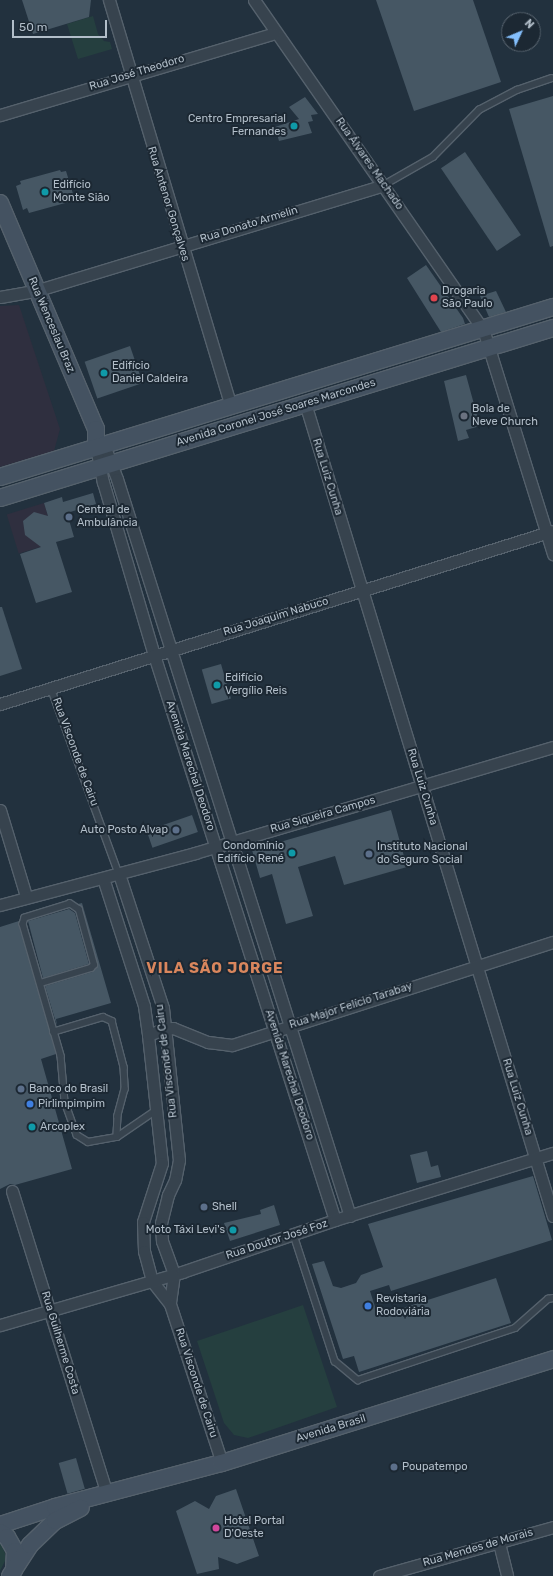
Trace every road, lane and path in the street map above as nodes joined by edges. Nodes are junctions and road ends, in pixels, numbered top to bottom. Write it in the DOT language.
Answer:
graph roads {
  1 [pos="109,0"];
  2 [pos="254,0"];
  3 [pos="275,33"];
  4 [pos="130,75"];
  5 [pos="551,78"];
  6 [pos="0,115"];
  7 [pos="384,185"];
  8 [pos="0,203"];
  9 [pos="181,245"];
  10 [pos="35,291"];
  11 [pos="0,298"];
  12 [pos="553,307"];
  13 [pos="553,328"];
  14 [pos="483,329"];
  15 [pos="489,348"];
  16 [pos="312,381"];
  17 [pos="311,402"];
  18 [pos="231,406"];
  19 [pos="100,446"];
  20 [pos="106,465"];
  21 [pos="0,477"];
  22 [pos="0,498"];
  23 [pos="550,531"];
  24 [pos="553,554"];
  25 [pos="361,591"];
  26 [pos="169,649"];
  27 [pos="154,655"];
  28 [pos="51,688"];
  29 [pos="0,704"];
  30 [pos="553,747"];
  31 [pos="422,787"];
  32 [pos="0,810"];
  33 [pos="230,841"];
  34 [pos="216,846"];
  35 [pos="119,874"];
  36 [pos="103,878"];
  37 [pos="26,896"];
  38 [pos="0,905"];
  39 [pos="553,942"];
  40 [pos="477,966"];
  41 [pos="41,984"];
  42 [pos="289,1026"];
  43 [pos="164,1029"];
  44 [pos="275,1030"];
  45 [pos="54,1032"];
  46 [pos="148,1035"];
  47 [pos="155,1111"];
  48 [pos="117,1137"];
  49 [pos="553,1153"];
  50 [pos="536,1158"];
  51 [pos="12,1191"];
  52 [pos="350,1216"];
  53 [pos="553,1216"];
  54 [pos="336,1220"];
  55 [pos="294,1235"];
  56 [pos="174,1274"];
  57 [pos="152,1281"];
  58 [pos="553,1298"];
  59 [pos="170,1304"];
  60 [pos="50,1310"];
  61 [pos="0,1325"];
  62 [pos="553,1359"];
  63 [pos="222,1463"];
  64 [pos="107,1495"];
  65 [pos="0,1525"];
  66 [pos="553,1527"];
  67 [pos="0,1532"];
  68 [pos="499,1543"];
  69 [pos="13,1575"];
  70 [pos="379,1576"];
  71 [pos="507,1576"];
  1 -- 4 [label="street, Rua Antenor Gonçalves"];
  2 -- 3 [label="street, Rua Álvares Machado"];
  3 -- 4 [label="street, Rua José Theodoro"];
  3 -- 7 [label="street, Rua Álvares Machado"];
  4 -- 6 [label="street, Rua José Theodoro"];
  4 -- 9 [label="street, Rua Antenor Gonçalves"];
  5 -- 7 [label="lane"];
  7 -- 9 [label="street, Rua Donato Armelin"];
  7 -- 14 [label="street, Rua Álvares Machado"];
  8 -- 10 [label="main road, Rua Wenceslau Braz"];
  9 -- 10 [label="street, Rua Donato Armelin"];
  9 -- 18 [label="street, Rua Antenor Gonçalves"];
  10 -- 11 [label="street, Rua Donato Armelin"];
  10 -- 19 [label="main road, Rua Wenceslau Braz"];
  12 -- 14 [label="main road, Avenida Coronel José Soares Marcondes"];
  13 -- 15 [label="main road, Avenida Coronel José Soares Marcondes"];
  14 -- 15 [label="street, Rua Álvares Machado"];
  14 -- 16 [label="main road, Avenida Coronel José Soares Marcondes"];
  15 -- 17 [label="main road, Avenida Coronel José Soares Marcondes"];
  15 -- 23 [label="street, Rua Álvares Machado"];
  16 -- 17 [label="main road"];
  16 -- 18 [label="main road, Avenida Coronel José Soares Marcondes"];
  17 -- 20 [label="main road, Avenida Coronel José Soares Marcondes"];
  17 -- 25 [label="street, Rua Luiz Cunha"];
  18 -- 19 [label="main road, Avenida Coronel José Soares Marcondes"];
  19 -- 20 [label="street, Avenida Marechal Deodoro"];
  19 -- 21 [label="main road, Avenida Coronel José Soares Marcondes"];
  20 -- 22 [label="main road, Avenida Coronel José Soares Marcondes"];
  20 -- 26 [label="street, Avenida Marechal Deodoro"];
  20 -- 27 [label="street, Avenida Marechal Deodoro"];
  23 -- 24 [label="street, Rua Álvares Machado"];
  23 -- 25 [label="street, Rua Joaquim Nabuco"];
  25 -- 26 [label="street, Rua Joaquim Nabuco"];
  25 -- 31 [label="street, Rua Luiz Cunha"];
  26 -- 27 [label="street, Rua Joaquim Nabuco"];
  26 -- 33 [label="street, Avenida Marechal Deodoro"];
  27 -- 28 [label="street, Rua Joaquim Nabuco"];
  27 -- 34 [label="street, Avenida Marechal Deodoro"];
  28 -- 29 [label="street, Rua Joaquim Nabuco"];
  28 -- 35 [label="lane, Rua Visconde de Cairu"];
  30 -- 31 [label="street, Rua Siqueira Campos"];
  31 -- 33 [label="street, Rua Siqueira Campos"];
  31 -- 40 [label="street, Rua Luiz Cunha"];
  32 -- 37 [label="street"];
  33 -- 34 [label="street, Rua Siqueira Campos"];
  33 -- 42 [label="street, Avenida Marechal Deodoro"];
  34 -- 35 [label="street, Rua Siqueira Campos"];
  34 -- 44 [label="street, Avenida Marechal Deodoro"];
  35 -- 36 [label="street, Rua Siqueira Campos"];
  35 -- 43 [label="street, Rua Visconde de Cairu"];
  36 -- 37 [label="street, Rua Siqueira Campos"];
  36 -- 46 [label="street, Rua Visconde de Cairu"];
  37 -- 38 [label="street, Rua Siqueira Campos"];
  39 -- 40 [label="street, Rua Major Felício Tarabay"];
  40 -- 42 [label="street, Rua Major Felício Tarabay"];
  40 -- 50 [label="street, Rua Luiz Cunha"];
  41 -- 41 [label="lane"];
  41 -- 45 [label="lane"];
  42 -- 44 [label="street, Rua Major Felício Tarabay"];
  42 -- 52 [label="street, Avenida Marechal Deodoro"];
  43 -- 44 [label="street, Rua Major Felício Tarabay"];
  43 -- 46 [label="street, Rua Major Felício Tarabay"];
  43 -- 56 [label="street, Rua Visconde de Cairu"];
  44 -- 54 [label="street, Avenida Marechal Deodoro"];
  45 -- 48 [label="lane"];
  45 -- 48 [label="lane"];
  46 -- 47 [label="street, Rua Visconde de Cairu"];
  47 -- 48 [label="lane"];
  47 -- 57 [label="street, Rua Visconde de Cairu"];
  49 -- 50 [label="street, Rua Doutor José Foz"];
  50 -- 52 [label="street, Rua Doutor José Foz"];
  50 -- 53 [label="street, Rua Luiz Cunha"];
  51 -- 60 [label="street, Rua Guilherme Costa"];
  52 -- 54 [label="street, Rua Doutor José Foz"];
  54 -- 55 [label="street, Rua Doutor José Foz"];
  55 -- 56 [label="street, Rua Doutor José Foz"];
  55 -- 58 [label="lane"];
  56 -- 57 [label="street, Rua Doutor José Foz"];
  56 -- 59 [label="street, Rua Visconde de Cairu"];
  57 -- 59 [label="street, Rua Visconde de Cairu"];
  57 -- 60 [label="street, Rua Doutor José Foz"];
  59 -- 63 [label="street, Rua Visconde de Cairu"];
  60 -- 61 [label="street, Rua Doutor José Foz"];
  60 -- 64 [label="street, Rua Guilherme Costa"];
  62 -- 63 [label="main road, Avenida Brasil"];
  63 -- 64 [label="main road, Avenida Brasil"];
  64 -- 65 [label="main road"];
  64 -- 69 [label="main road"];
  66 -- 68 [label="street, Rua Mendes de Morais"];
  67 -- 69 [label="main road"];
  68 -- 70 [label="street, Rua Mendes de Morais"];
  68 -- 71 [label="street"];
}
